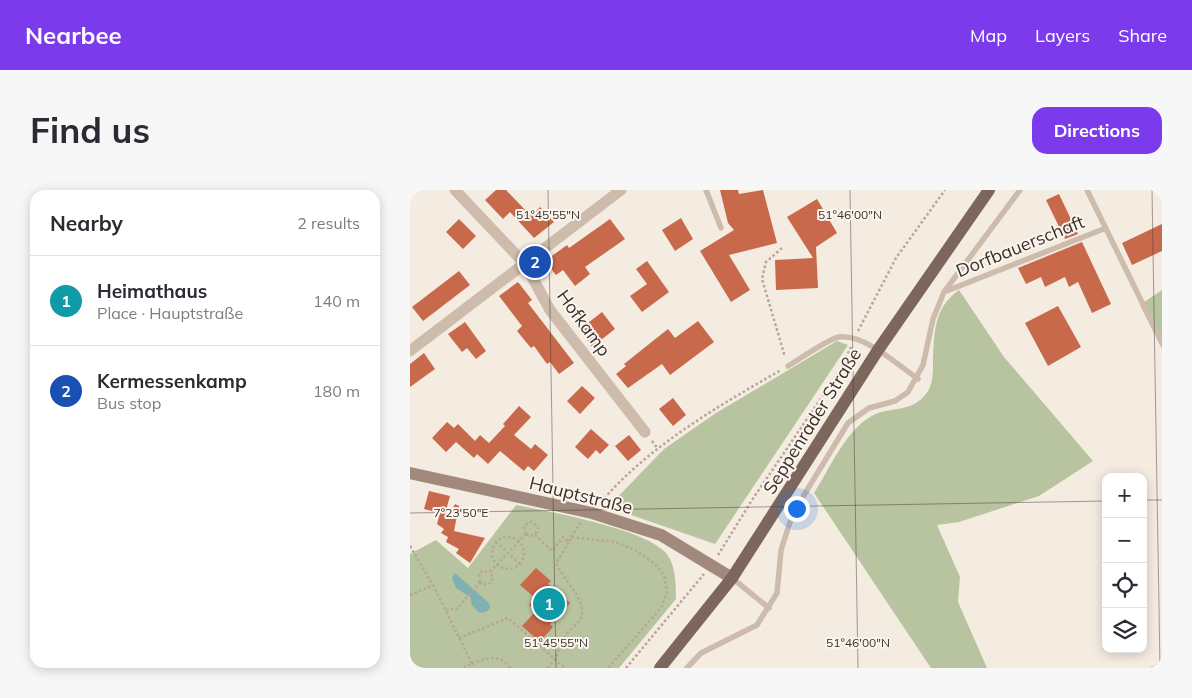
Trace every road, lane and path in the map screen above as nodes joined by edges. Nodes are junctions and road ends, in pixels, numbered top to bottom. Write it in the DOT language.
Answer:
graph roads {
  1 [pos="455,190"];
  2 [pos="620,190"];
  3 [pos="706,190"];
  4 [pos="945,190"];
  5 [pos="989,190"];
  6 [pos="1020,190"];
  7 [pos="1086,190"];
  8 [pos="721,228"];
  9 [pos="1106,228"];
  10 [pos="782,248"];
  11 [pos="525,264"];
  12 [pos="944,292"];
  13 [pos="855,339"];
  14 [pos="1162,343"];
  15 [pos="878,350"];
  16 [pos="410,351"];
  17 [pos="788,366"];
  18 [pos="918,379"];
  19 [pos="645,432"];
  20 [pos="410,473"];
  21 [pos="589,512"];
  22 [pos="526,534"];
  23 [pos="535,535"];
  24 [pos="571,537"];
  25 [pos="496,542"];
  26 [pos="519,542"];
  27 [pos="568,542"];
  28 [pos="410,546"];
  29 [pos="508,553"];
  30 [pos="520,564"];
  31 [pos="497,565"];
  32 [pos="712,565"];
  33 [pos="490,572"];
  34 [pos="732,578"];
  35 [pos="480,582"];
  36 [pos="433,585"];
  37 [pos="410,595"];
  38 [pos="769,608"];
  39 [pos="446,611"];
  40 [pos="459,638"];
  41 [pos="557,659"];
  42 [pos="472,664"];
  43 [pos="1162,664"];
  44 [pos="462,668"];
  45 [pos="510,668"];
  46 [pos="547,668"];
  47 [pos="566,668"];
  48 [pos="608,668"];
  49 [pos="626,668"];
  50 [pos="660,668"];
  51 [pos="687,668"];
  52 [pos="1151,668"];
  1 -- 11 [label="street, Hofkamp"];
  2 -- 11 [label="street"];
  3 -- 8 [label="lane"];
  4 -- 13 [label="path"];
  5 -- 15 [label="main road, Seppenrader Straße"];
  6 -- 12 [label="lane, Dorfbauerschaft"];
  7 -- 9 [label="lane, Dorfbauerschaft"];
  9 -- 12 [label="lane, Dorfbauerschaft"];
  9 -- 14 [label="lane, Dorfbauerschaft"];
  10 -- 17 [label="path"];
  11 -- 16 [label="street"];
  11 -- 19 [label="street, Hofkamp"];
  12 -- 18 [label="lane, Dorfbauerschaft"];
  13 -- 15 [label="lane"];
  13 -- 17 [label="lane"];
  13 -- 32 [label="path"];
  15 -- 18 [label="lane"];
  15 -- 34 [label="main road, Seppenrader Straße"];
  17 -- 21 [label="path"];
  18 -- 38 [label="lane, Dorfbauerschaft"];
  20 -- 21 [label="street, Hauptstraße"];
  21 -- 24 [label="path"];
  21 -- 32 [label="street, Hauptstraße"];
  22 -- 23 [label="path"];
  22 -- 23 [label="path"];
  22 -- 26 [label="path"];
  23 -- 27 [label="path"];
  24 -- 27 [label="path"];
  24 -- 48 [label="path"];
  25 -- 26 [label="path"];
  25 -- 29 [label="path"];
  25 -- 31 [label="path"];
  26 -- 29 [label="path"];
  26 -- 30 [label="path"];
  27 -- 41 [label="path"];
  28 -- 36 [label="path"];
  29 -- 30 [label="path"];
  29 -- 31 [label="path"];
  30 -- 31 [label="path"];
  31 -- 33 [label="path"];
  32 -- 34 [label="street, Hauptstraße"];
  32 -- 49 [label="path"];
  33 -- 35 [label="path"];
  33 -- 35 [label="path"];
  34 -- 38 [label="lane"];
  34 -- 50 [label="main road, Seppenrader Straße"];
  35 -- 39 [label="path"];
  36 -- 37 [label="path"];
  36 -- 39 [label="path"];
  38 -- 51 [label="lane, Dorfbauerschaft"];
  39 -- 40 [label="path"];
  40 -- 41 [label="path"];
  40 -- 42 [label="path"];
  41 -- 46 [label="path"];
  41 -- 47 [label="path"];
  42 -- 44 [label="path"];
  42 -- 45 [label="path"];
  43 -- 52 [label="path"];
}
